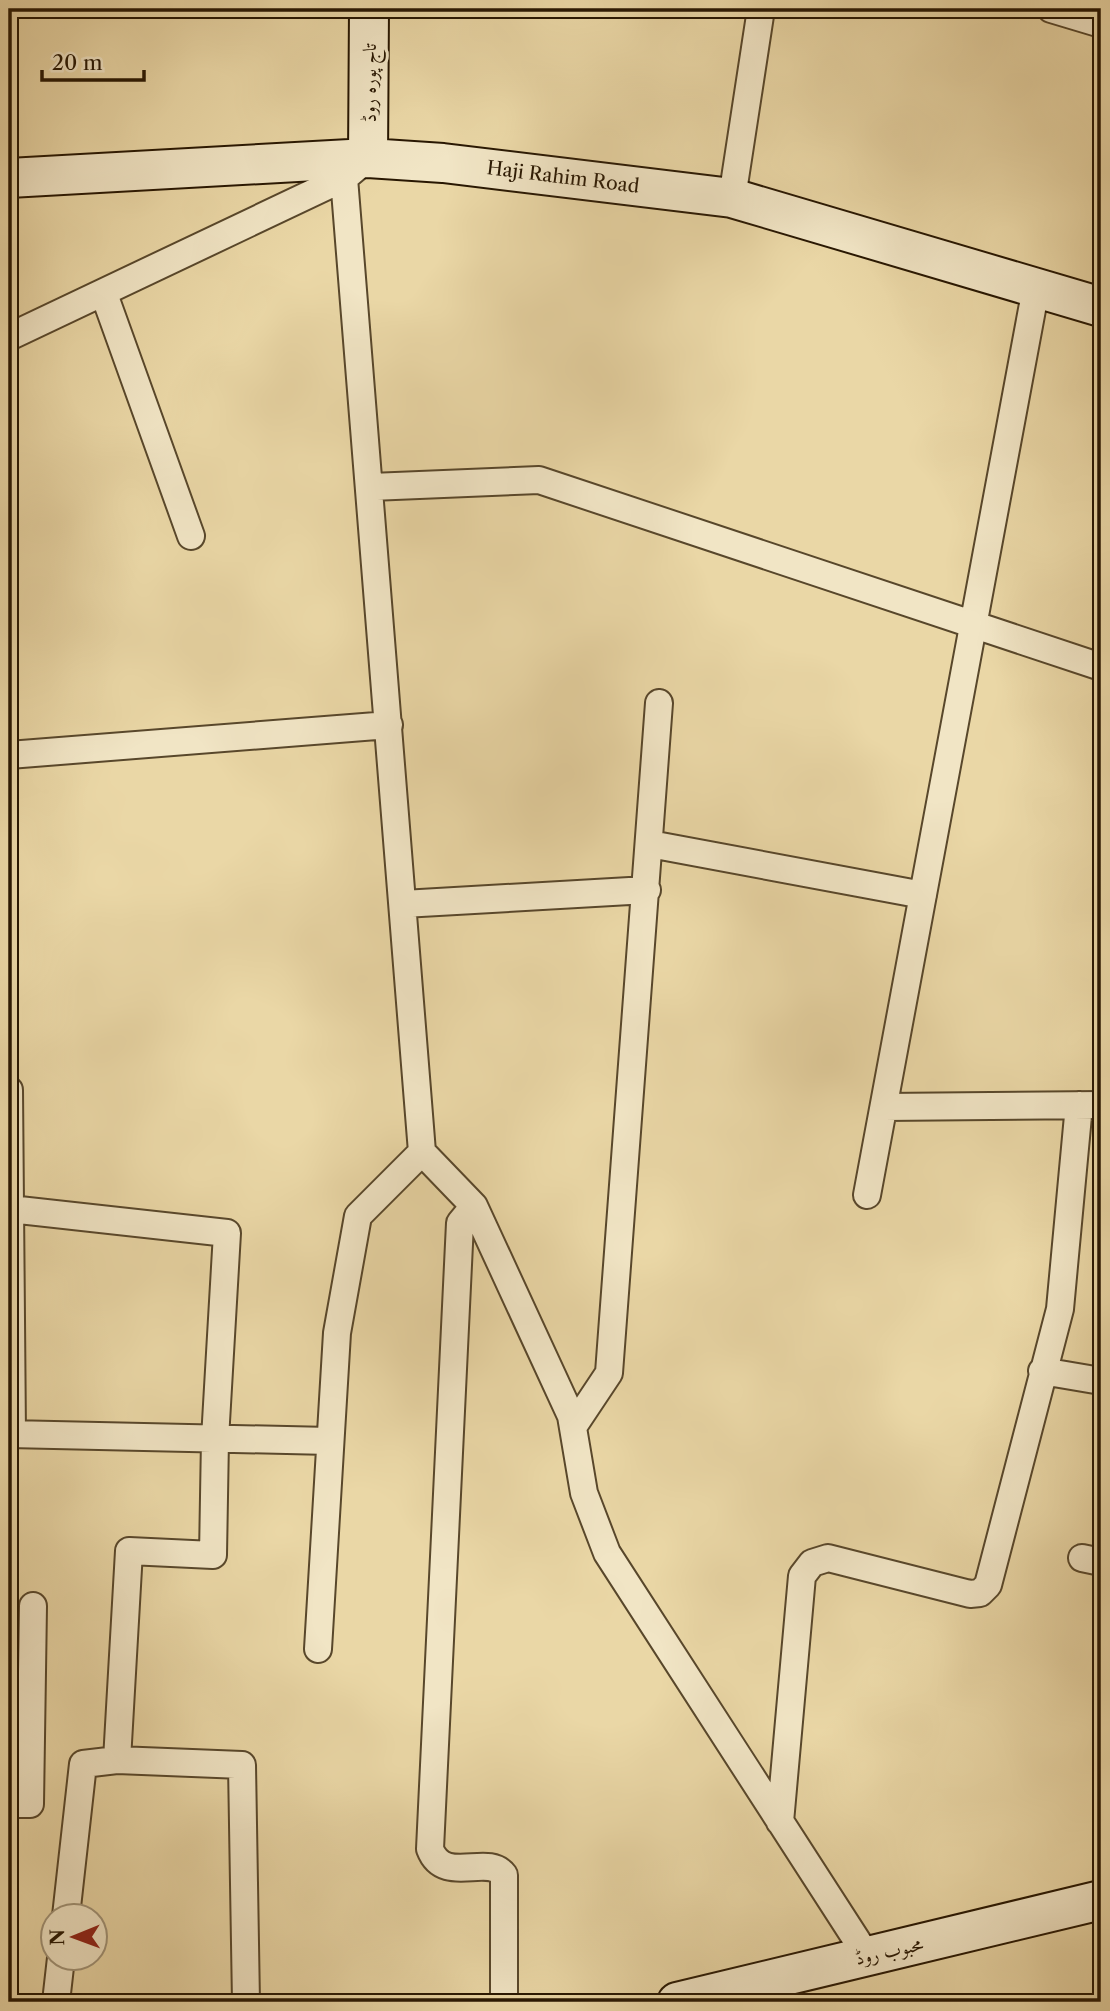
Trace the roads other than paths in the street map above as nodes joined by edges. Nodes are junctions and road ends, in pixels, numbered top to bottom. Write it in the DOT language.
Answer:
graph roads {
  1 [pos="369,9"];
  2 [pos="761,9"];
  3 [pos="1051,9"];
  4 [pos="1101,24"];
  5 [pos="356,168"];
  6 [pos="9,178"];
  7 [pos="732,198"];
  8 [pos="1037,288"];
  9 [pos="104,294"];
  10 [pos="1101,307"];
  11 [pos="9,337"];
  12 [pos="371,487"];
  13 [pos="191,536"];
  14 [pos="974,625"];
  15 [pos="1101,667"];
  16 [pos="659,703"];
  17 [pos="389,725"];
  18 [pos="9,755"];
  19 [pos="650,844"];
  20 [pos="647,890"];
  21 [pos="923,895"];
  22 [pos="403,904"];
  23 [pos="9,1090"];
  24 [pos="1090,1105"];
  25 [pos="884,1107"];
  26 [pos="422,1152"];
  27 [pos="9,1177"];
  28 [pos="867,1195"];
  29 [pos="474,1206"];
  30 [pos="10,1209"];
  31 [pos="10,1281"];
  32 [pos="1042,1371"];
  33 [pos="1101,1381"];
  34 [pos="573,1427"];
  35 [pos="10,1434"];
  36 [pos="215,1439"];
  37 [pos="330,1441"];
  38 [pos="33,1606"];
  39 [pos="318,1649"];
  40 [pos="117,1760"];
  41 [pos="9,1804"];
  42 [pos="780,1822"];
  43 [pos="1101,1900"];
  44 [pos="68,1902"];
  45 [pos="867,1956"];
  46 [pos="59,1972"];
  47 [pos="723,1997"];
  48 [pos="56,2002"];
  49 [pos="246,2002"];
  50 [pos="504,2002"];
  51 [pos="677,2002"];
  1 -- 5 [label="main road, تاج پورہ روڈ"];
  2 -- 7 [label="street"];
  3 -- 4 [label="street"];
  5 -- 6 [label="main road, Haji Rahim Road"];
  5 -- 7 [label="main road, Haji Rahim Road"];
  5 -- 9 [label="street"];
  5 -- 12 [label="street"];
  7 -- 8 [label="main road, Haji Rahim Road"];
  8 -- 10 [label="main road, Haji Rahim Road"];
  8 -- 14 [label="street"];
  9 -- 11 [label="street"];
  9 -- 13 [label="street"];
  12 -- 14 [label="street"];
  12 -- 17 [label="street"];
  14 -- 15 [label="street"];
  14 -- 21 [label="street"];
  16 -- 19 [label="street"];
  17 -- 18 [label="street"];
  17 -- 22 [label="street"];
  19 -- 20 [label="street"];
  19 -- 21 [label="street"];
  20 -- 22 [label="street"];
  20 -- 34 [label="street"];
  21 -- 25 [label="street"];
  22 -- 26 [label="street"];
  23 -- 27 [label="street"];
  24 -- 25 [label="street"];
  24 -- 32 [label="street"];
  25 -- 28 [label="street"];
  26 -- 29 [label="street"];
  26 -- 37 [label="street"];
  27 -- 30 [label="street"];
  29 -- 34 [label="street"];
  29 -- 50 [label="street"];
  30 -- 31 [label="street"];
  30 -- 36 [label="street"];
  31 -- 35 [label="street"];
  32 -- 33 [label="street"];
  32 -- 42 [label="street"];
  34 -- 42 [label="street"];
  35 -- 36 [label="street"];
  36 -- 37 [label="street"];
  36 -- 40 [label="street"];
  37 -- 39 [label="street"];
  38 -- 41 [label="street"];
  40 -- 44 [label="street"];
  40 -- 49 [label="street"];
  42 -- 45 [label="street"];
  43 -- 45 [label="main road, محبوب روڈ"];
  45 -- 47 [label="main road, محبوب روڈ"];
  46 -- 48 [label="street"];
  47 -- 51 [label="main road, محبوب روڈ"];
}
